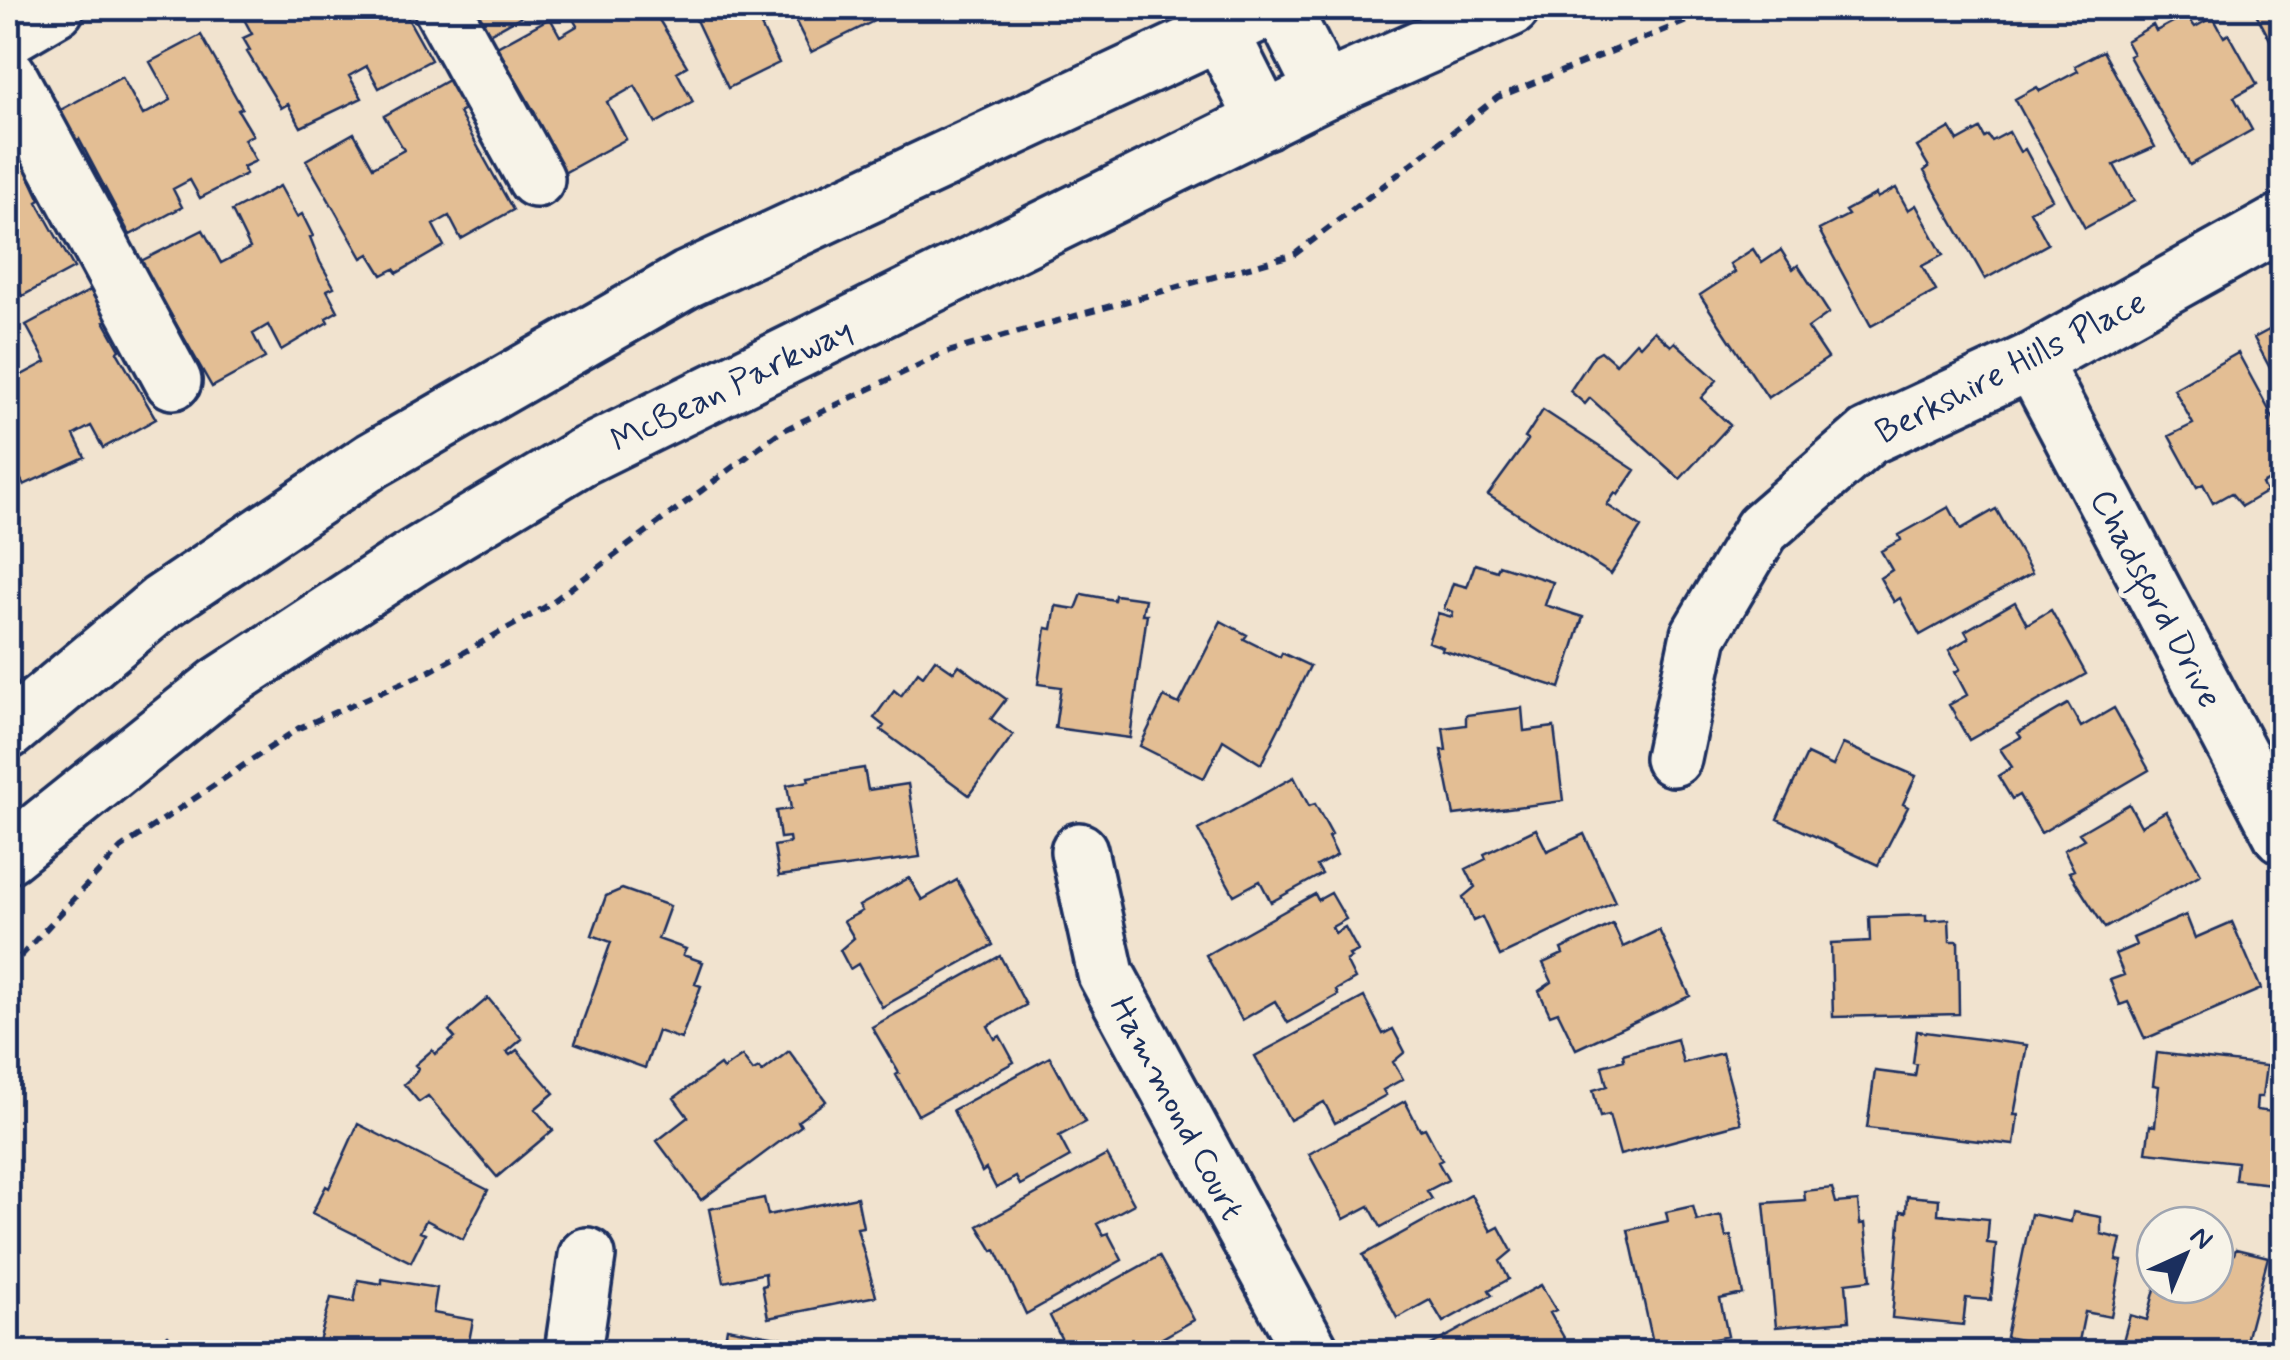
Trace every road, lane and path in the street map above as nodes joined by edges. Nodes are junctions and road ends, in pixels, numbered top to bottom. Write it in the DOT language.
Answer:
graph roads {
  1 [pos="56,8"];
  2 [pos="442,8"];
  3 [pos="1270,8"];
  4 [pos="1282,8"];
  5 [pos="1511,8"];
  6 [pos="1719,8"];
  7 [pos="1214,20"];
  8 [pos="8,36"];
  9 [pos="8,74"];
  10 [pos="1324,91"];
  11 [pos="1264,121"];
  12 [pos="536,179"];
  13 [pos="2282,222"];
  14 [pos="2032,361"];
  15 [pos="173,381"];
  16 [pos="8,732"];
  17 [pos="1672,758"];
  18 [pos="2282,835"];
  19 [pos="1079,851"];
  20 [pos="8,855"];
  21 [pos="8,970"];
  22 [pos="588,1256"];
  23 [pos="573,1352"];
  24 [pos="1311,1352"];
  1 -- 8 [label="main road"];
  2 -- 12 [label="main road"];
  3 -- 7 [label="main road"];
  4 -- 10 [label="main road"];
  5 -- 10 [label="main road, McBean Parkway"];
  6 -- 21 [label="path"];
  7 -- 11 [label="main road"];
  7 -- 16 [label="main road"];
  9 -- 15 [label="main road"];
  10 -- 11 [label="main road, McBean Parkway"];
  11 -- 20 [label="main road, McBean Parkway"];
  13 -- 14 [label="main road, Berkshire Hills Place"];
  14 -- 17 [label="main road, Berkshire Hills Place"];
  14 -- 18 [label="main road, Chadsford Drive"];
  19 -- 24 [label="main road, Hammond Court"];
  22 -- 23 [label="main road"];
}
